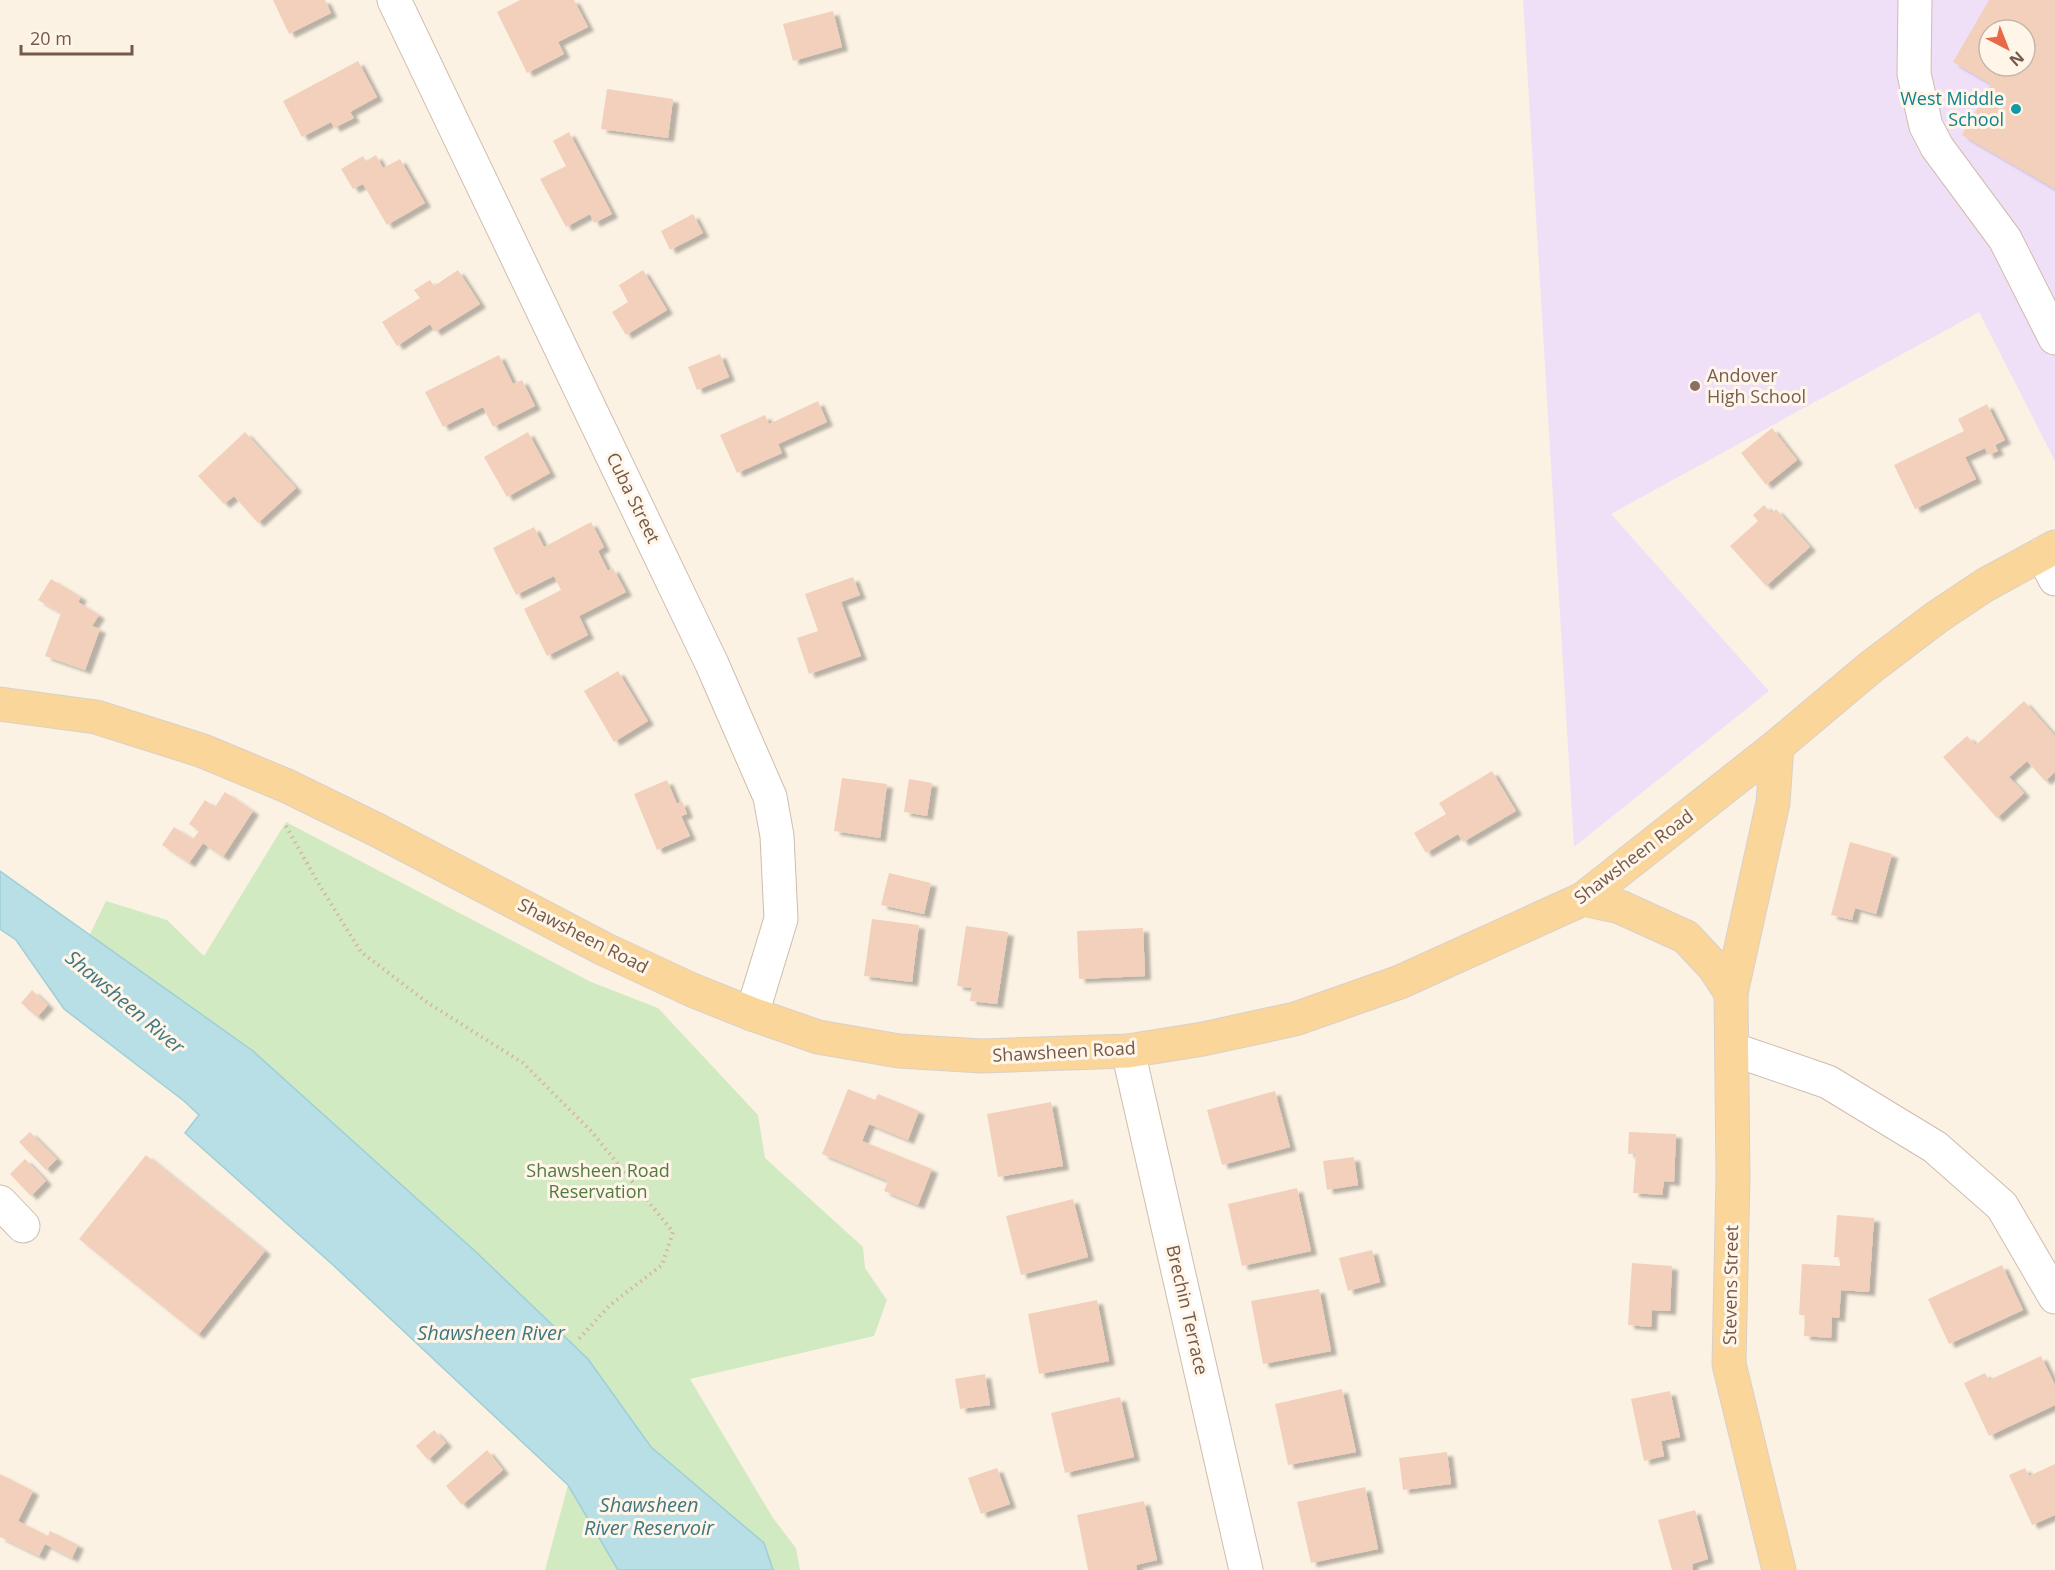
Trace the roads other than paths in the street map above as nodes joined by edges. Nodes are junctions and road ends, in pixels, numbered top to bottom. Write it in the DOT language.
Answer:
graph roads {
  1 [pos="394,0"];
  2 [pos="1915,0"];
  3 [pos="2055,338"];
  4 [pos="2051,560"];
  5 [pos="0,704"];
  6 [pos="1777,746"];
  7 [pos="1583,899"];
  8 [pos="1731,993"];
  9 [pos="752,1014"];
  10 [pos="1732,1049"];
  11 [pos="1128,1051"];
  12 [pos="0,1202"];
  13 [pos="23,1226"];
  14 [pos="2055,1298"];
  15 [pos="1246,1570"];
  16 [pos="1779,1570"];
  1 -- 9 [label="street, Cuba Street"];
  2 -- 3 [label="street"];
  4 -- 6 [label="main road, Shawsheen Road"];
  5 -- 9 [label="main road, Shawsheen Road"];
  6 -- 7 [label="main road, Shawsheen Road"];
  6 -- 8 [label="main road, Stevens Street"];
  7 -- 8 [label="main road"];
  7 -- 11 [label="main road, Shawsheen Road"];
  8 -- 10 [label="main road, Stevens Street"];
  9 -- 11 [label="main road, Shawsheen Road"];
  10 -- 14 [label="street"];
  10 -- 16 [label="main road, Stevens Street"];
  11 -- 15 [label="street, Brechin Terrace"];
  12 -- 13 [label="street"];
}
